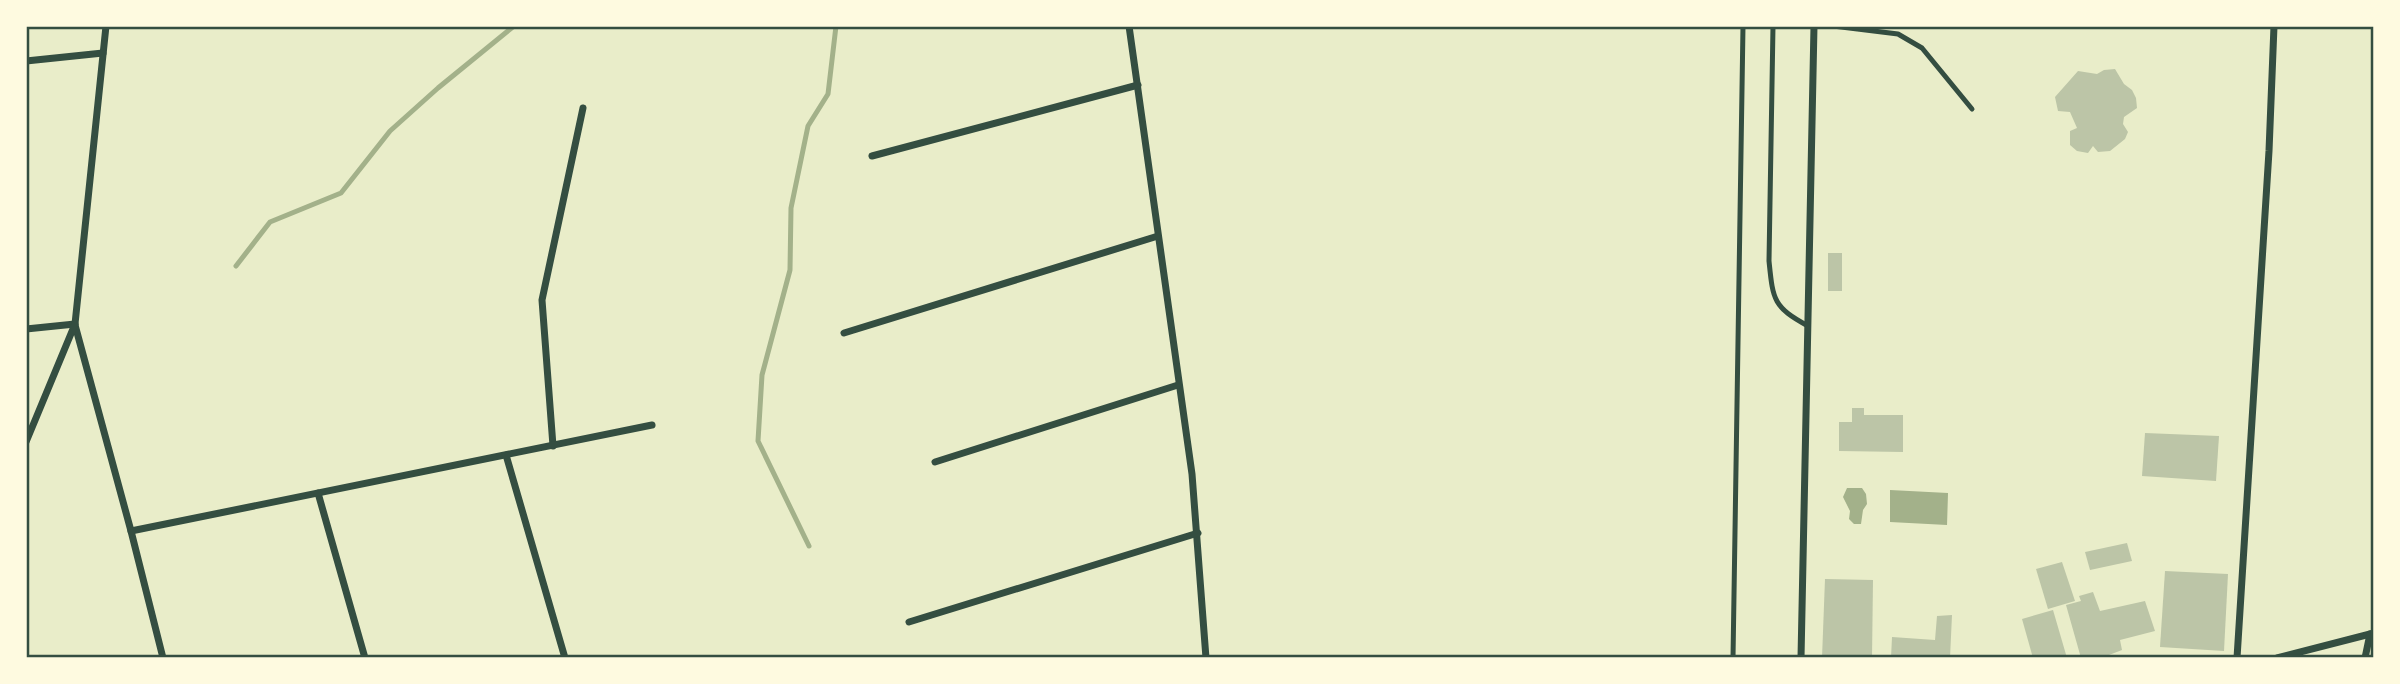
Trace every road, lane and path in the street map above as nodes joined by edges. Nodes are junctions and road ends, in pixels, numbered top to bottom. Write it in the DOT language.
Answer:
graph roads {
  1 [pos="106,26"];
  2 [pos="1129,26"];
  3 [pos="1743,26"];
  4 [pos="1773,26"];
  5 [pos="1814,26"];
  6 [pos="1833,26"];
  7 [pos="2274,26"];
  8 [pos="103,53"];
  9 [pos="26,61"];
  10 [pos="1138,85"];
  11 [pos="583,108"];
  12 [pos="1972,109"];
  13 [pos="872,156"];
  14 [pos="1158,236"];
  15 [pos="75,324"];
  16 [pos="1808,326"];
  17 [pos="26,329"];
  18 [pos="844,333"];
  19 [pos="1178,385"];
  20 [pos="652,425"];
  21 [pos="26,442"];
  22 [pos="553,446"];
  23 [pos="506,455"];
  24 [pos="935,461"];
  25 [pos="318,494"];
  26 [pos="131,531"];
  27 [pos="1198,533"];
  28 [pos="909,622"];
  29 [pos="2372,634"];
  30 [pos="163,658"];
  31 [pos="365,658"];
  32 [pos="565,658"];
  33 [pos="1206,658"];
  34 [pos="1733,658"];
  35 [pos="1801,658"];
  36 [pos="2237,658"];
  37 [pos="2277,658"];
  38 [pos="2365,658"];
  1 -- 8 [label="street"];
  2 -- 10 [label="street"];
  3 -- 34 [label="lane"];
  4 -- 16 [label="lane"];
  5 -- 16 [label="street"];
  6 -- 12 [label="lane"];
  7 -- 36 [label="street"];
  8 -- 9 [label="street"];
  8 -- 15 [label="street"];
  10 -- 13 [label="street"];
  10 -- 14 [label="street"];
  11 -- 22 [label="street"];
  14 -- 18 [label="street"];
  14 -- 19 [label="street"];
  15 -- 17 [label="street"];
  15 -- 21 [label="street"];
  15 -- 26 [label="street"];
  16 -- 35 [label="street"];
  19 -- 24 [label="street"];
  19 -- 27 [label="street"];
  20 -- 22 [label="street"];
  22 -- 23 [label="street"];
  23 -- 25 [label="street"];
  23 -- 32 [label="street"];
  25 -- 26 [label="street"];
  25 -- 31 [label="street"];
  26 -- 30 [label="street"];
  27 -- 28 [label="street"];
  27 -- 33 [label="street"];
  29 -- 37 [label="street"];
  29 -- 38 [label="street"];
}
